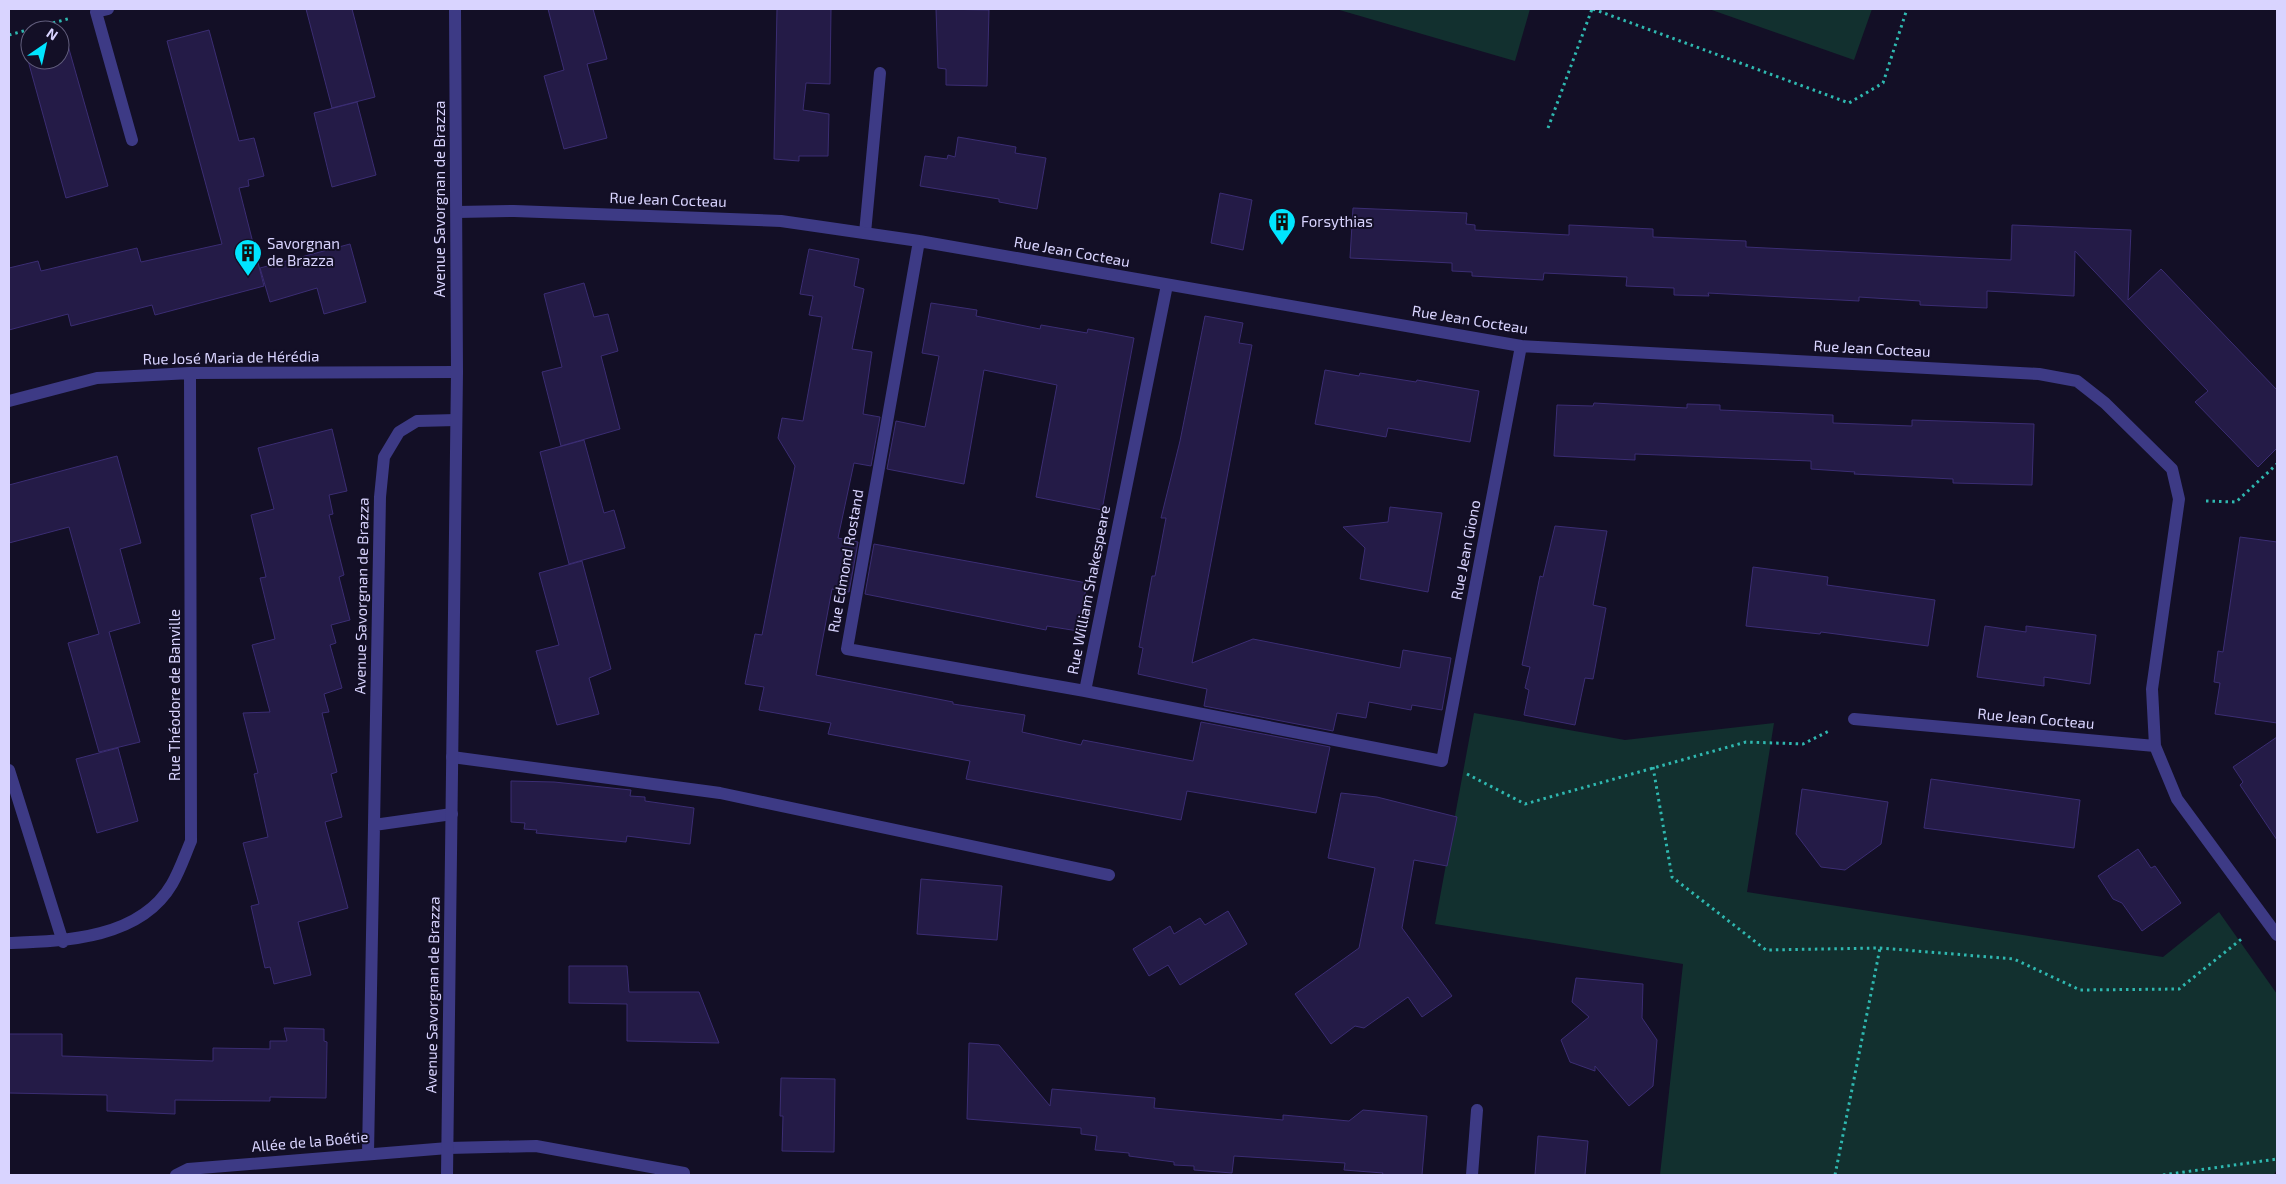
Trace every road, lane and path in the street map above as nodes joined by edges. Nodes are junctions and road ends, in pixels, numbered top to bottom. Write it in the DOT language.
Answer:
graph roads {
  1 [pos="108,9"];
  2 [pos="456,9"];
  3 [pos="1593,9"];
  4 [pos="1907,9"];
  5 [pos="880,73"];
  6 [pos="1548,128"];
  7 [pos="132,140"];
  8 [pos="457,212"];
  9 [pos="865,233"];
  10 [pos="919,241"];
  11 [pos="1167,285"];
  12 [pos="1521,346"];
  13 [pos="457,372"];
  14 [pos="190,373"];
  15 [pos="9,401"];
  16 [pos="456,420"];
  17 [pos="2277,464"];
  18 [pos="2179,499"];
  19 [pos="1085,691"];
  20 [pos="1854,719"];
  21 [pos="2155,746"];
  22 [pos="452,757"];
  23 [pos="1442,761"];
  24 [pos="1653,767"];
  25 [pos="9,770"];
  26 [pos="452,814"];
  27 [pos="374,825"];
  28 [pos="1108,876"];
  29 [pos="2265,920"];
  30 [pos="2277,935"];
  31 [pos="63,942"];
  32 [pos="9,943"];
  33 [pos="1880,948"];
  34 [pos="1477,1110"];
  35 [pos="448,1148"];
  36 [pos="368,1154"];
  37 [pos="2277,1159"];
  38 [pos="684,1173"];
  39 [pos="176,1175"];
  40 [pos="447,1175"];
  41 [pos="1472,1175"];
  42 [pos="1835,1175"];
  43 [pos="2163,1175"];
  1 -- 7 [label="street"];
  2 -- 8 [label="street, Avenue Savorgnan de Brazza"];
  3 -- 4 [label="path"];
  3 -- 6 [label="path"];
  5 -- 9 [label="street"];
  8 -- 9 [label="street, Rue Jean Cocteau"];
  8 -- 13 [label="street, Avenue Savorgnan de Brazza"];
  9 -- 10 [label="street, Rue Jean Cocteau"];
  10 -- 11 [label="street, Rue Jean Cocteau"];
  10 -- 19 [label="street, Rue Edmond Rostand"];
  11 -- 12 [label="street, Rue Jean Cocteau"];
  11 -- 19 [label="street, Rue William Shakespeare"];
  12 -- 18 [label="street, Rue Jean Cocteau"];
  12 -- 23 [label="street, Rue Jean Giono"];
  13 -- 14 [label="street, Rue José Maria de Hérédia"];
  13 -- 16 [label="street, Avenue Savorgnan de Brazza"];
  14 -- 15 [label="street, Rue José Maria de Hérédia"];
  14 -- 31 [label="street, Rue Théodore de Banville"];
  16 -- 22 [label="street, Avenue Savorgnan de Brazza"];
  16 -- 27 [label="street, Avenue Savorgnan de Brazza"];
  17 -- 18 [label="path"];
  18 -- 21 [label="street, Rue Jean Cocteau"];
  19 -- 23 [label="street, Rue William Shakespeare"];
  20 -- 21 [label="street, Rue Jean Cocteau"];
  20 -- 24 [label="path"];
  21 -- 29 [label="street, Rue Jean Cocteau"];
  22 -- 26 [label="street, Avenue Savorgnan de Brazza"];
  22 -- 28 [label="street"];
  23 -- 24 [label="path"];
  24 -- 33 [label="path"];
  25 -- 31 [label="street"];
  26 -- 27 [label="street"];
  26 -- 35 [label="street, Avenue Savorgnan de Brazza"];
  27 -- 36 [label="street, Avenue Savorgnan de Brazza"];
  29 -- 30 [label="street, Rue Jean Cocteau"];
  29 -- 33 [label="path"];
  31 -- 32 [label="street, Rue Théodore de Banville"];
  33 -- 42 [label="path"];
  34 -- 41 [label="street"];
  35 -- 36 [label="street, Allée de la Boétie"];
  35 -- 38 [label="street, Allée de la Boétie"];
  35 -- 40 [label="street, Avenue Savorgnan de Brazza"];
  36 -- 39 [label="street, Allée de la Boétie"];
  37 -- 43 [label="path"];
}
